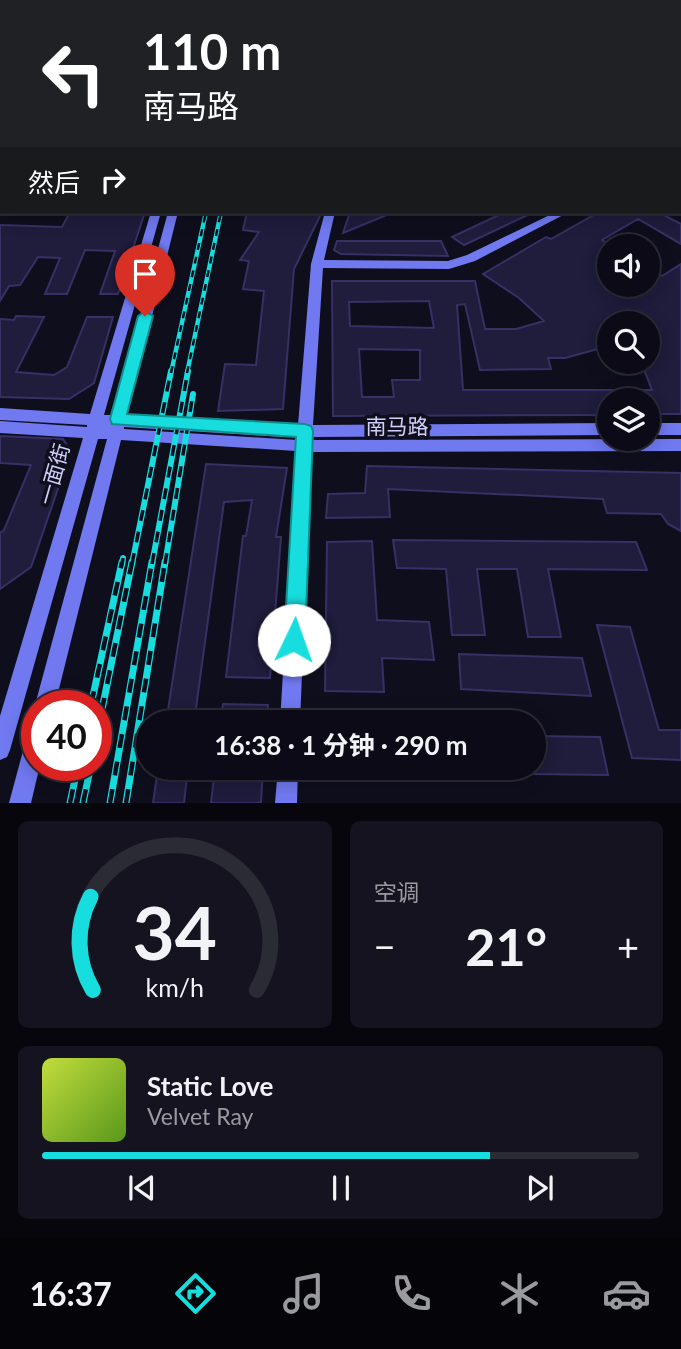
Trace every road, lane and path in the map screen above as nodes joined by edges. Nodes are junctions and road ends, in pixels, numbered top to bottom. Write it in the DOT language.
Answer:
graph roads {
  1 [pos="155,214"];
  2 [pos="172,214"];
  3 [pos="330,214"];
  4 [pos="560,214"];
  5 [pos="317,264"];
  6 [pos="0,414"];
  7 [pos="93,426"];
  8 [pos="0,427"];
  9 [pos="116,427"];
  10 [pos="597,429"];
  11 [pos="660,429"];
  12 [pos="681,429"];
  13 [pos="304,438"];
  14 [pos="681,445"];
  15 [pos="49,690"];
  16 [pos="291,710"];
  17 [pos="0,750"];
  18 [pos="287,780"];
  19 [pos="26,781"];
  20 [pos="20,803"];
  21 [pos="286,803"];
  1 -- 7 [label="main road, 一面街"];
  2 -- 9 [label="main road"];
  3 -- 5 [label="main road"];
  4 -- 5 [label="main road"];
  5 -- 13 [label="main road"];
  6 -- 7 [label="main road"];
  7 -- 8 [label="main road"];
  7 -- 9 [label="main road, 南马路"];
  7 -- 17 [label="main road, 一面街"];
  9 -- 13 [label="main road, 南马路"];
  9 -- 15 [label="main road"];
  10 -- 13 [label="main road, 南马路"];
  11 -- 12 [label="main road"];
  13 -- 14 [label="main road, 南马路"];
  13 -- 16 [label="main road"];
  18 -- 21 [label="main road"];
  19 -- 20 [label="main road"];
}
